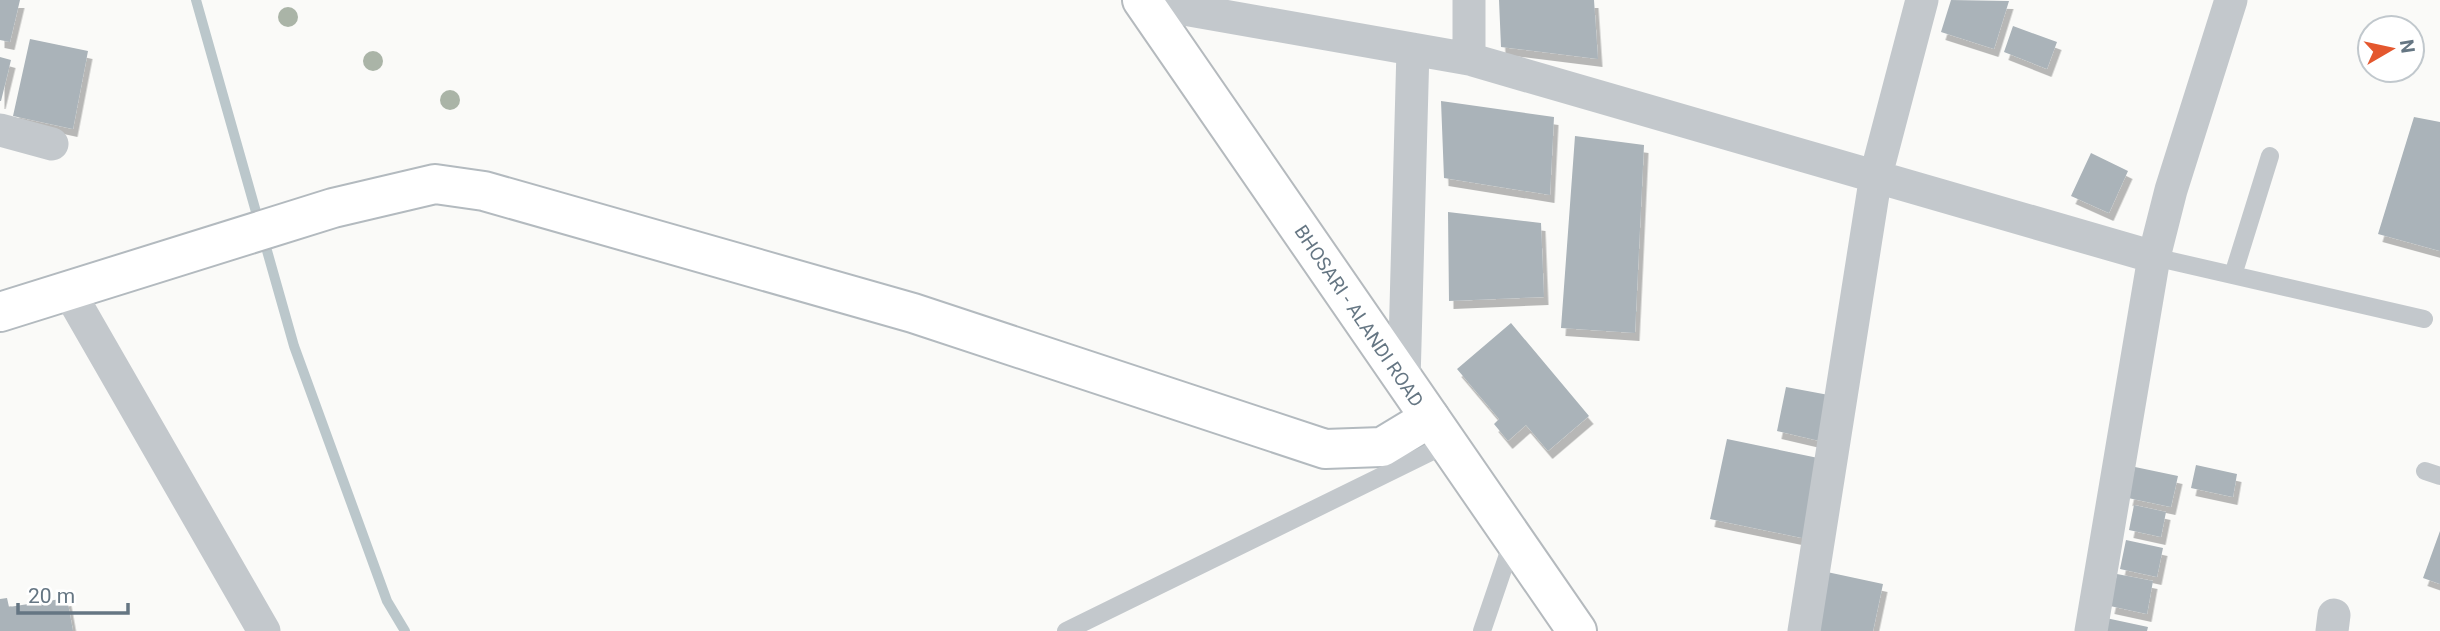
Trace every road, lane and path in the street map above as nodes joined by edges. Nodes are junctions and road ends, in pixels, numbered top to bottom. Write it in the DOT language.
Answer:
graph roads {
  1 [pos="1469,0"];
  2 [pos="1922,0"];
  3 [pos="2231,0"];
  4 [pos="1143,1"];
  5 [pos="1413,49"];
  6 [pos="1469,59"];
  7 [pos="0,130"];
  8 [pos="52,145"];
  9 [pos="2270,156"];
  10 [pos="1876,175"];
  11 [pos="2154,257"];
  12 [pos="2233,275"];
  13 [pos="68,290"];
  14 [pos="0,312"];
  15 [pos="2424,319"];
  16 [pos="1404,381"];
  17 [pos="1438,431"];
  18 [pos="1513,540"];
  19 [pos="264,631"];
  20 [pos="1066,631"];
  21 [pos="1482,631"];
  22 [pos="1577,631"];
  23 [pos="1804,631"];
  24 [pos="2091,631"];
  1 -- 6 [label="street"];
  2 -- 10 [label="street"];
  3 -- 11 [label="street"];
  4 -- 5 [label="street"];
  4 -- 16 [label="street, BHOSARI - ALANDI ROAD"];
  5 -- 6 [label="street"];
  5 -- 16 [label="street"];
  6 -- 10 [label="street"];
  7 -- 8 [label="street"];
  9 -- 12 [label="lane"];
  10 -- 11 [label="street"];
  10 -- 23 [label="street"];
  11 -- 12 [label="lane"];
  11 -- 24 [label="street"];
  12 -- 15 [label="lane"];
  13 -- 14 [label="street"];
  13 -- 17 [label="street"];
  13 -- 19 [label="street"];
  16 -- 17 [label="street, BHOSARI - ALANDI ROAD"];
  17 -- 18 [label="street, BHOSARI - ALANDI ROAD"];
  17 -- 20 [label="lane"];
  18 -- 21 [label="lane"];
  18 -- 22 [label="street, BHOSARI - ALANDI ROAD"];
}
